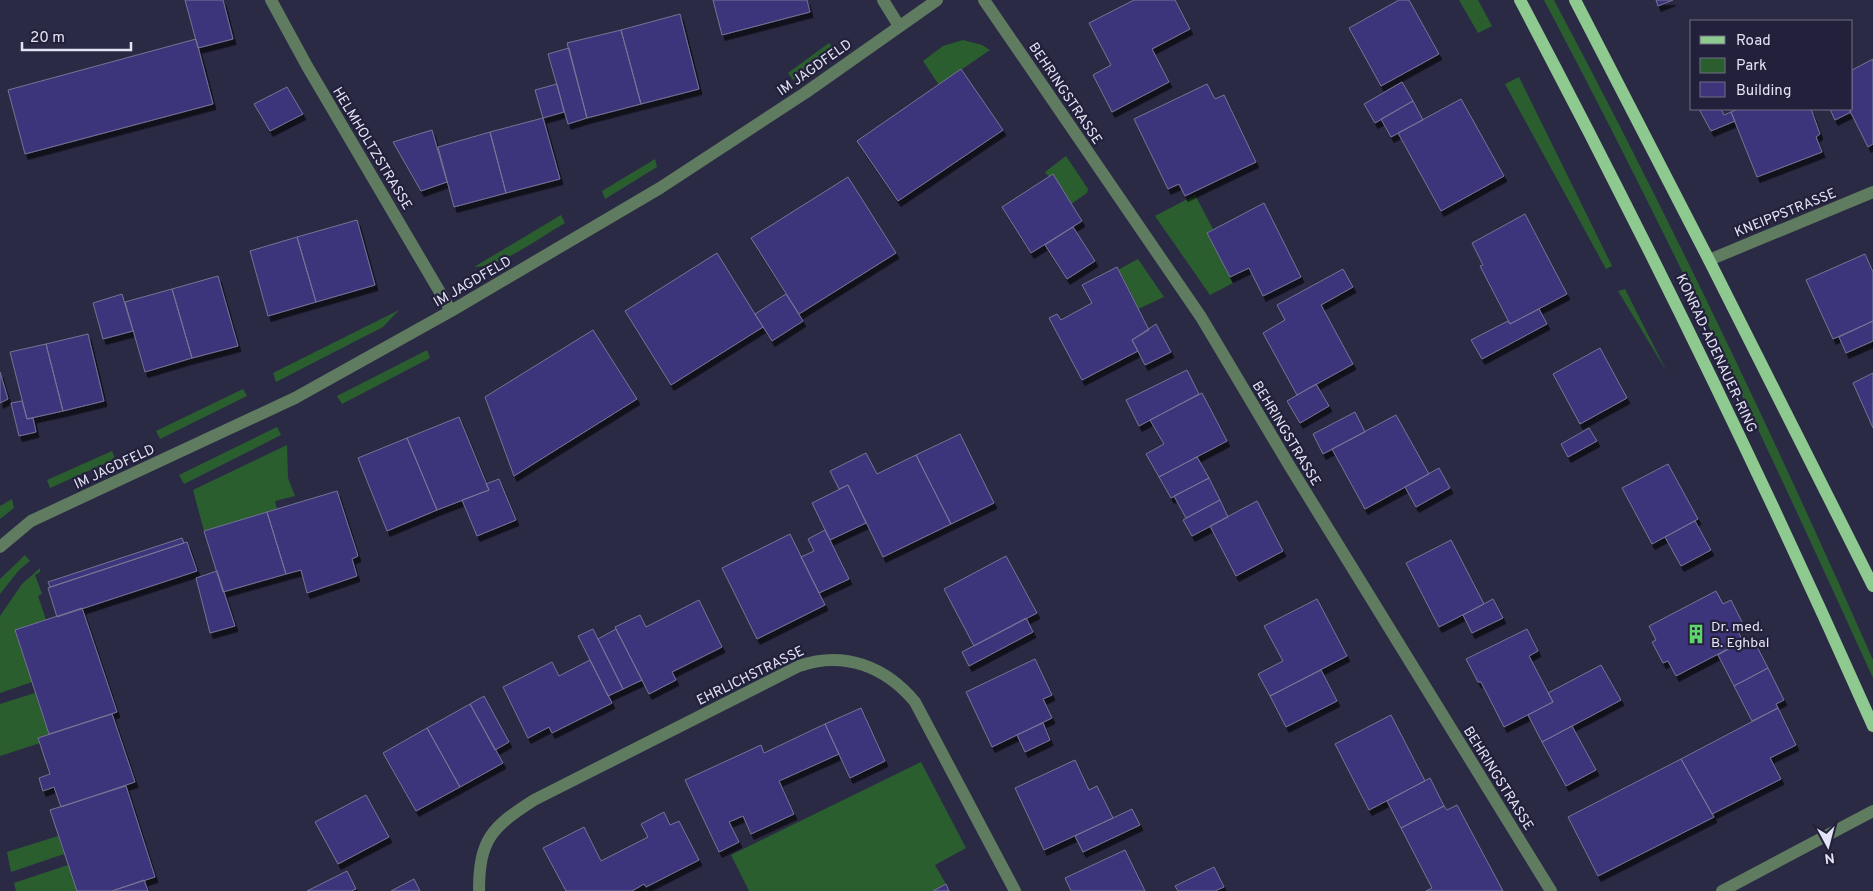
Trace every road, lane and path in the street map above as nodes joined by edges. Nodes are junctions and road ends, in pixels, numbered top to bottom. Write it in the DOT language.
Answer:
graph roads {
  1 [pos="271,0"];
  2 [pos="883,0"];
  3 [pos="936,0"];
  4 [pos="984,0"];
  5 [pos="1514,0"];
  6 [pos="1520,0"];
  7 [pos="1575,0"];
  8 [pos="1534,25"];
  9 [pos="899,26"];
  10 [pos="1873,192"];
  11 [pos="1709,260"];
  12 [pos="451,311"];
  13 [pos="0,547"];
  14 [pos="1873,586"];
  15 [pos="1873,726"];
  16 [pos="1873,811"];
  17 [pos="479,891"];
  18 [pos="1015,891"];
  19 [pos="1550,891"];
  20 [pos="1722,891"];
  1 -- 12 [label="street, HELMHOLTZSTRASSE"];
  2 -- 9 [label="street"];
  3 -- 9 [label="street, IM JAGDFELD"];
  4 -- 19 [label="street, BEHRINGSTRASSE"];
  5 -- 8 [label="street"];
  6 -- 8 [label="main road, KONRAD-ADENAUER-RING"];
  7 -- 11 [label="main road"];
  8 -- 15 [label="main road, KONRAD-ADENAUER-RING"];
  9 -- 12 [label="street, IM JAGDFELD"];
  10 -- 11 [label="street, KNEIPPSTRASSE"];
  11 -- 14 [label="main road"];
  12 -- 13 [label="street, IM JAGDFELD"];
  16 -- 20 [label="street"];
  17 -- 18 [label="street, EHRLICHSTRASSE"];
}
